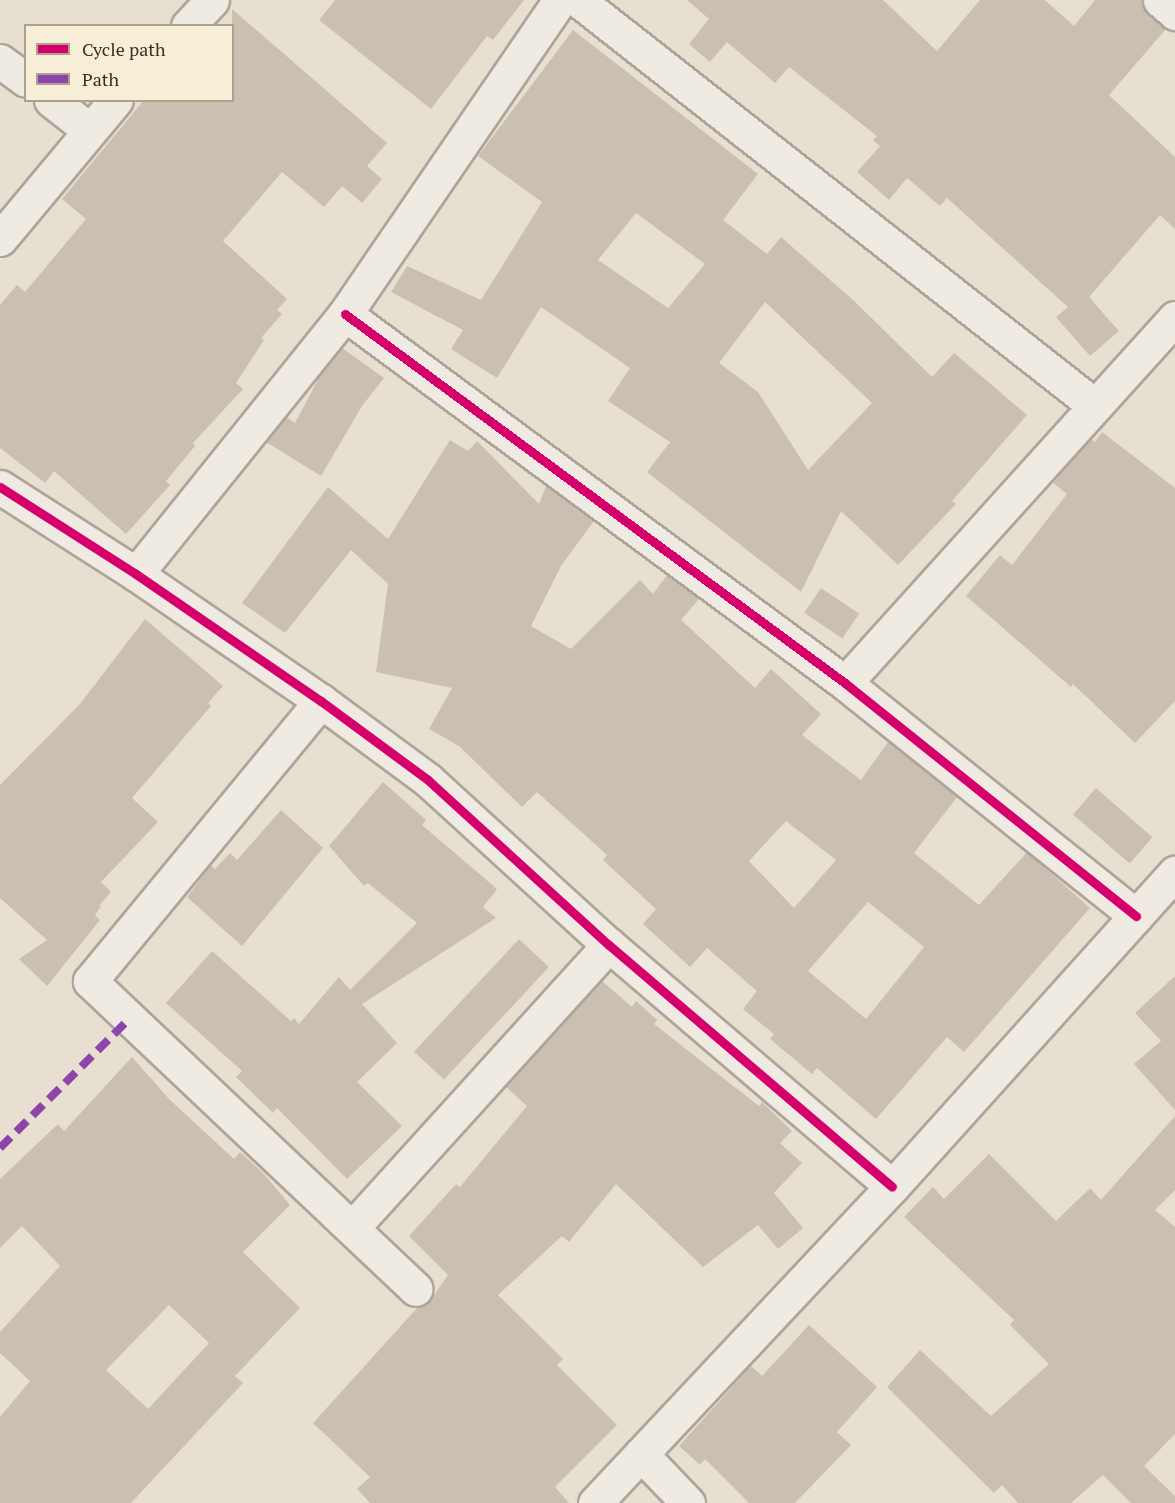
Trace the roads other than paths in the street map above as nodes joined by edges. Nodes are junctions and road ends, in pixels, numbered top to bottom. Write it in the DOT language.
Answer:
graph roads {
  1 [pos="212,0"];
  2 [pos="560,0"];
  3 [pos="578,0"];
  4 [pos="1160,0"];
  5 [pos="1175,13"];
  6 [pos="190,24"];
  7 [pos="0,61"];
  8 [pos="24,79"];
  9 [pos="54,102"];
  10 [pos="114,102"];
  11 [pos="88,129"];
  12 [pos="0,239"];
  13 [pos="345,314"];
  14 [pos="1175,318"];
  15 [pos="1094,405"];
  16 [pos="0,487"];
  17 [pos="136,574"];
  18 [pos="845,683"];
  19 [pos="321,701"];
  20 [pos="1175,873"];
  21 [pos="1136,916"];
  22 [pos="609,945"];
  23 [pos="892,1187"];
  24 [pos="353,1227"];
  25 [pos="417,1289"];
  26 [pos="641,1454"];
  27 [pos="596,1503"];
  28 [pos="688,1503"];
  1 -- 6 [label="street"];
  2 -- 13 [label="street"];
  3 -- 15 [label="street"];
  4 -- 5 [label="street"];
  7 -- 8 [label="street"];
  9 -- 11 [label="street"];
  10 -- 11 [label="street"];
  11 -- 12 [label="street"];
  13 -- 17 [label="street"];
  13 -- 18 [label="street"];
  14 -- 15 [label="street"];
  15 -- 18 [label="street"];
  16 -- 17 [label="street"];
  17 -- 19 [label="street"];
  18 -- 21 [label="street"];
  19 -- 22 [label="street"];
  19 -- 24 [label="street"];
  20 -- 21 [label="street"];
  21 -- 23 [label="street"];
  22 -- 23 [label="street"];
  22 -- 24 [label="street"];
  23 -- 26 [label="street"];
  24 -- 25 [label="street"];
  26 -- 27 [label="street"];
  26 -- 28 [label="street"];
}
